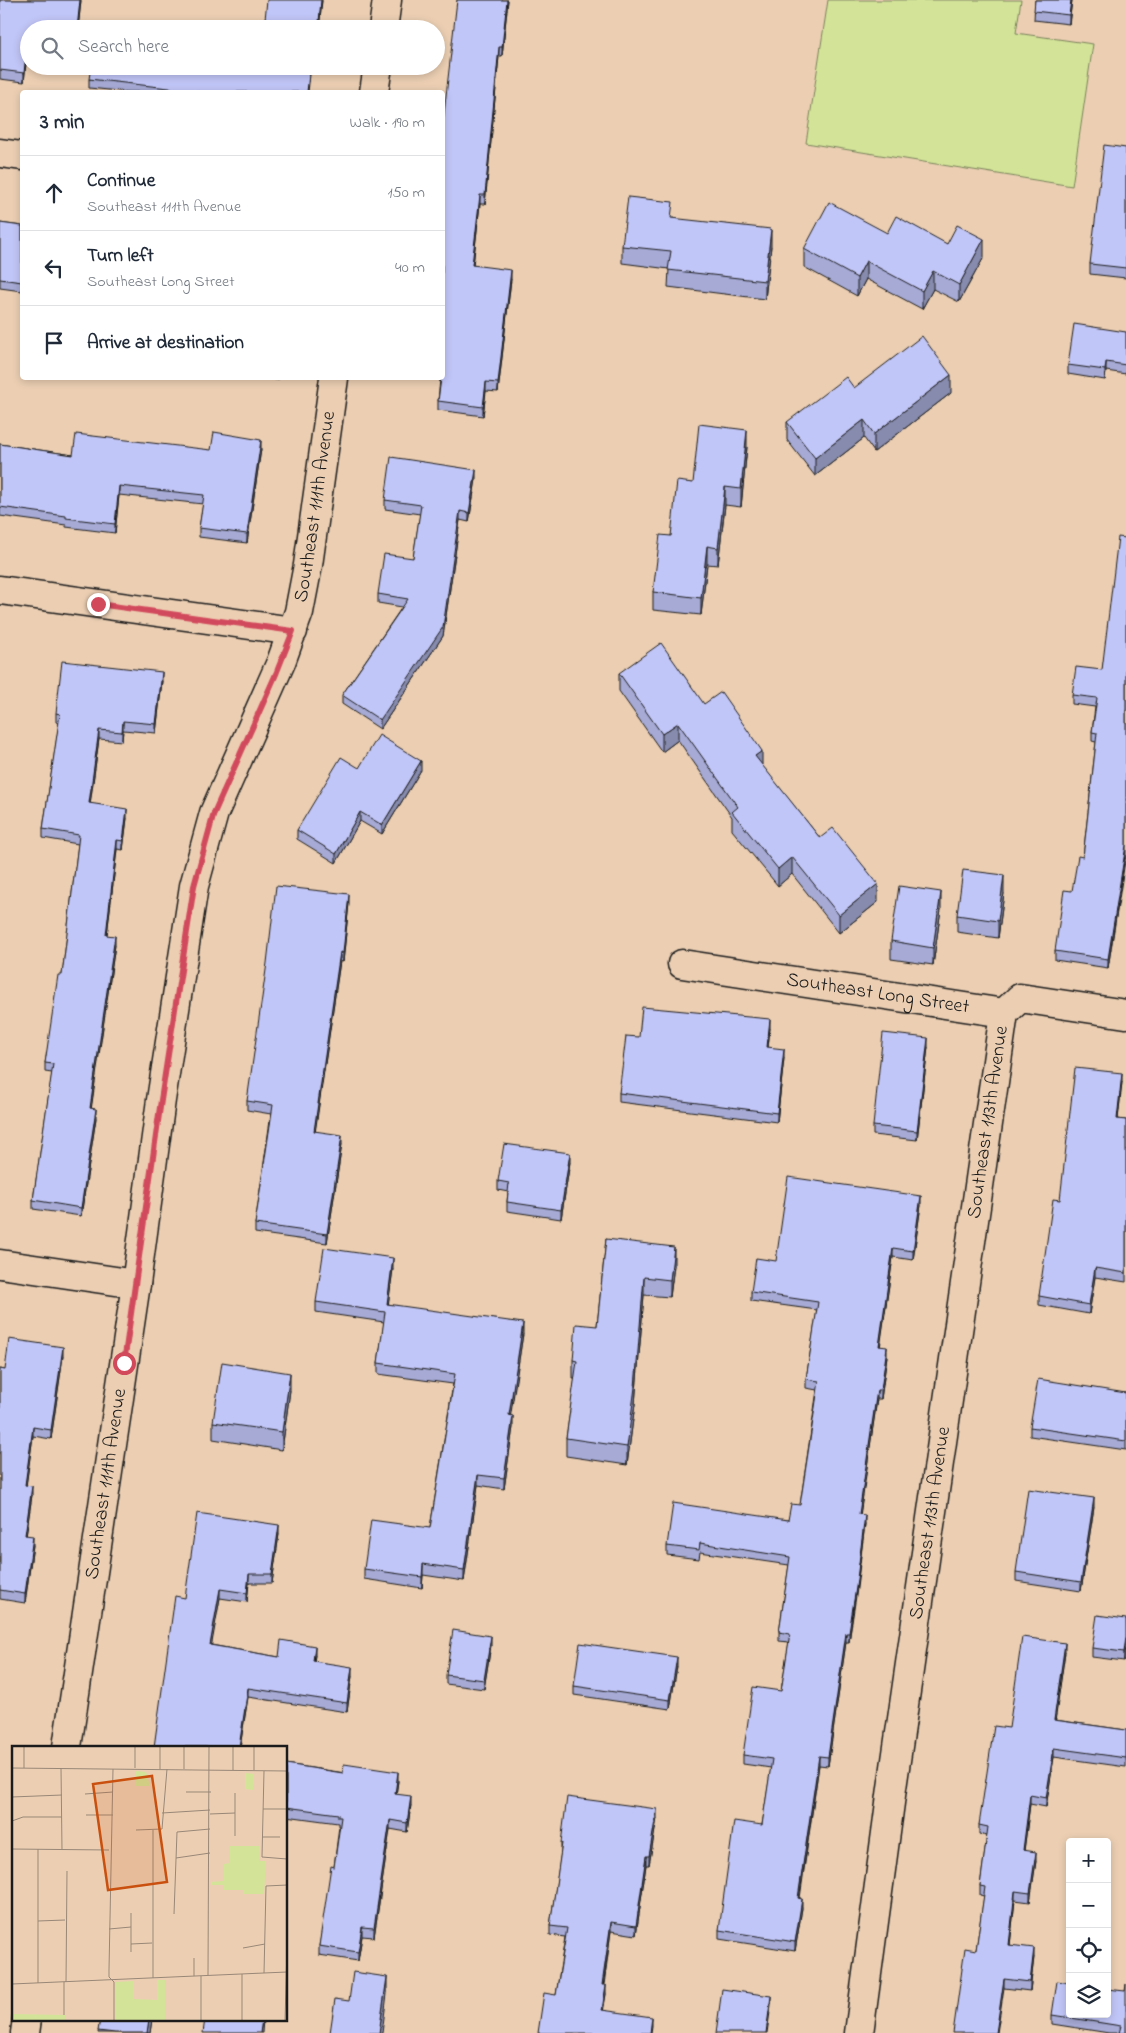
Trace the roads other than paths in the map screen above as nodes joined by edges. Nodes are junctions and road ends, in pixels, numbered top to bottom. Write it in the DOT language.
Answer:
graph roads {
  1 [pos="387,0"];
  2 [pos="384,20"];
  3 [pos="377,75"];
  4 [pos="374,90"];
  5 [pos="0,152"];
  6 [pos="20,156"];
  7 [pos="334,380"];
  8 [pos="0,590"];
  9 [pos="293,631"];
  10 [pos="682,964"];
  11 [pos="1004,1013"];
  12 [pos="1126,1014"];
  13 [pos="0,1264"];
  14 [pos="136,1284"];
  15 [pos="67,1746"];
  16 [pos="28,2020"];
  17 [pos="26,2033"];
  18 [pos="858,2033"];
  1 -- 2 [label="street"];
  3 -- 4 [label="street"];
  5 -- 6 [label="street"];
  7 -- 9 [label="street, Southeast 111th Avenue"];
  8 -- 9 [label="street"];
  9 -- 14 [label="street, Southeast 111th Avenue"];
  10 -- 11 [label="street, Southeast Long Street"];
  11 -- 12 [label="street"];
  11 -- 18 [label="street, Southeast 113th Avenue"];
  13 -- 14 [label="street"];
  14 -- 15 [label="street, Southeast 111th Avenue"];
  16 -- 17 [label="street"];
}
